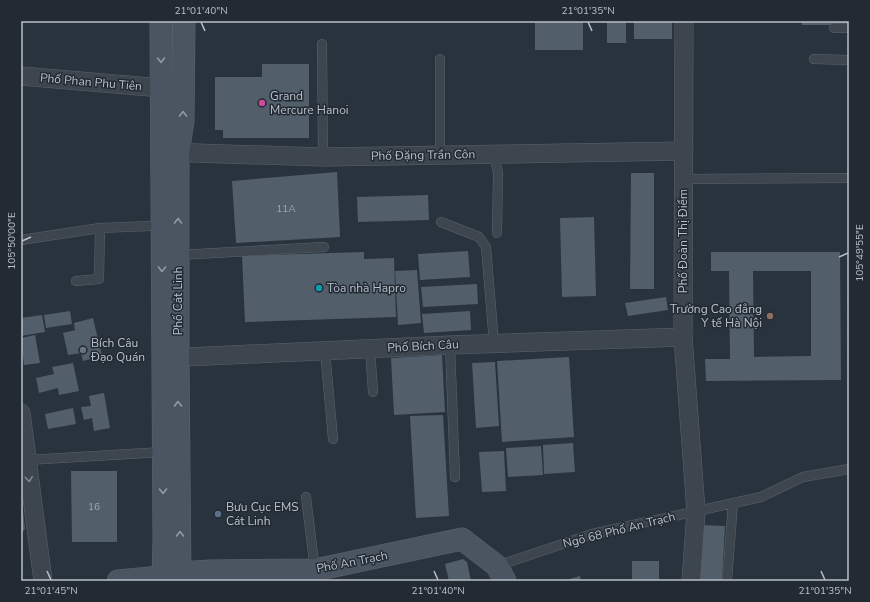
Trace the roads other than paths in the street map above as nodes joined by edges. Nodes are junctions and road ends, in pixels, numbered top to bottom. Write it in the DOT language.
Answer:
graph roads {
  1 [pos="161,21"];
  2 [pos="184,21"];
  3 [pos="684,21"];
  4 [pos="834,28"];
  5 [pos="849,28"];
  6 [pos="322,44"];
  7 [pos="440,59"];
  8 [pos="814,59"];
  9 [pos="849,60"];
  10 [pos="21,76"];
  11 [pos="162,88"];
  12 [pos="684,151"];
  13 [pos="170,152"];
  14 [pos="494,154"];
  15 [pos="440,155"];
  16 [pos="323,157"];
  17 [pos="849,178"];
  18 [pos="684,179"];
  19 [pos="441,222"];
  20 [pos="150,226"];
  21 [pos="100,228"];
  22 [pos="497,233"];
  23 [pos="21,240"];
  24 [pos="324,247"];
  25 [pos="178,255"];
  26 [pos="76,281"];
  27 [pos="683,337"];
  28 [pos="494,343"];
  29 [pos="450,345"];
  30 [pos="370,349"];
  31 [pos="325,351"];
  32 [pos="170,358"];
  33 [pos="374,392"];
  34 [pos="21,413"];
  35 [pos="333,439"];
  36 [pos="163,452"];
  37 [pos="27,460"];
  38 [pos="849,469"];
  39 [pos="455,478"];
  40 [pos="306,497"];
  41 [pos="733,503"];
  42 [pos="696,511"];
  43 [pos="315,570"];
  44 [pos="501,573"];
  45 [pos="171,578"];
  46 [pos="42,581"];
  47 [pos="118,581"];
  48 [pos="691,581"];
  49 [pos="727,581"];
  1 -- 11 [label="street, Phố Cát Linh, one-way"];
  13 -- 2 [label="street, Phố Cát Linh, one-way"];
  3 -- 12 [label="street, Phố Đoàn Thị Điểm"];
  4 -- 5 [label="lane"];
  6 -- 16 [label="lane"];
  7 -- 15 [label="lane"];
  8 -- 9 [label="lane"];
  10 -- 11 [label="street, Phố Phan Phu Tiên"];
  11 -- 13 [label="street, Phố Cát Linh"];
  12 -- 14 [label="street, Phố Đặng Trần Côn"];
  12 -- 18 [label="street, Phố Đoàn Thị Điểm"];
  13 -- 16 [label="street, Phố Đặng Trần Côn"];
  25 -- 13 [label="street, Phố Cát Linh, one-way"];
  13 -- 32 [label="street, Phố Cát Linh, one-way"];
  14 -- 15 [label="street, Phố Đặng Trần Côn"];
  14 -- 22 [label="lane"];
  15 -- 16 [label="street, Phố Đặng Trần Côn"];
  17 -- 18 [label="lane"];
  18 -- 27 [label="street, Phố Đoàn Thị Điểm"];
  19 -- 28 [label="lane"];
  20 -- 21 [label="lane"];
  21 -- 23 [label="lane"];
  21 -- 26 [label="lane"];
  24 -- 25 [label="lane"];
  25 -- 32 [label="street, Phố Cát Linh"];
  27 -- 28 [label="street, Phố Bích Câu"];
  27 -- 42 [label="street, Phố Đoàn Thị Điểm"];
  28 -- 29 [label="street, Phố Bích Câu"];
  29 -- 30 [label="street, Phố Bích Câu"];
  29 -- 39 [label="lane"];
  30 -- 31 [label="street, Phố Bích Câu"];
  30 -- 33 [label="lane"];
  31 -- 32 [label="street, Phố Bích Câu"];
  31 -- 35 [label="lane"];
  32 -- 36 [label="street, Phố Cát Linh"];
  45 -- 32 [label="street, Phố Cát Linh, one-way"];
  34 -- 37 [label="street"];
  36 -- 37 [label="lane"];
  36 -- 45 [label="street, Phố Cát Linh, one-way"];
  37 -- 46 [label="street, one-way"];
  38 -- 41 [label="lane, Ngõ 68 Phố An Trạch"];
  40 -- 43 [label="lane"];
  41 -- 42 [label="lane, Ngõ 68 Phố An Trạch"];
  41 -- 49 [label="lane"];
  42 -- 44 [label="lane, Ngõ 68 Phố An Trạch"];
  42 -- 48 [label="street, Phố Đoàn Thị Điểm"];
  43 -- 44 [label="street, Phố An Trạch"];
  43 -- 45 [label="street, Phố An Trạch"];
  45 -- 47 [label="street, Phố An Trạch"];
}
